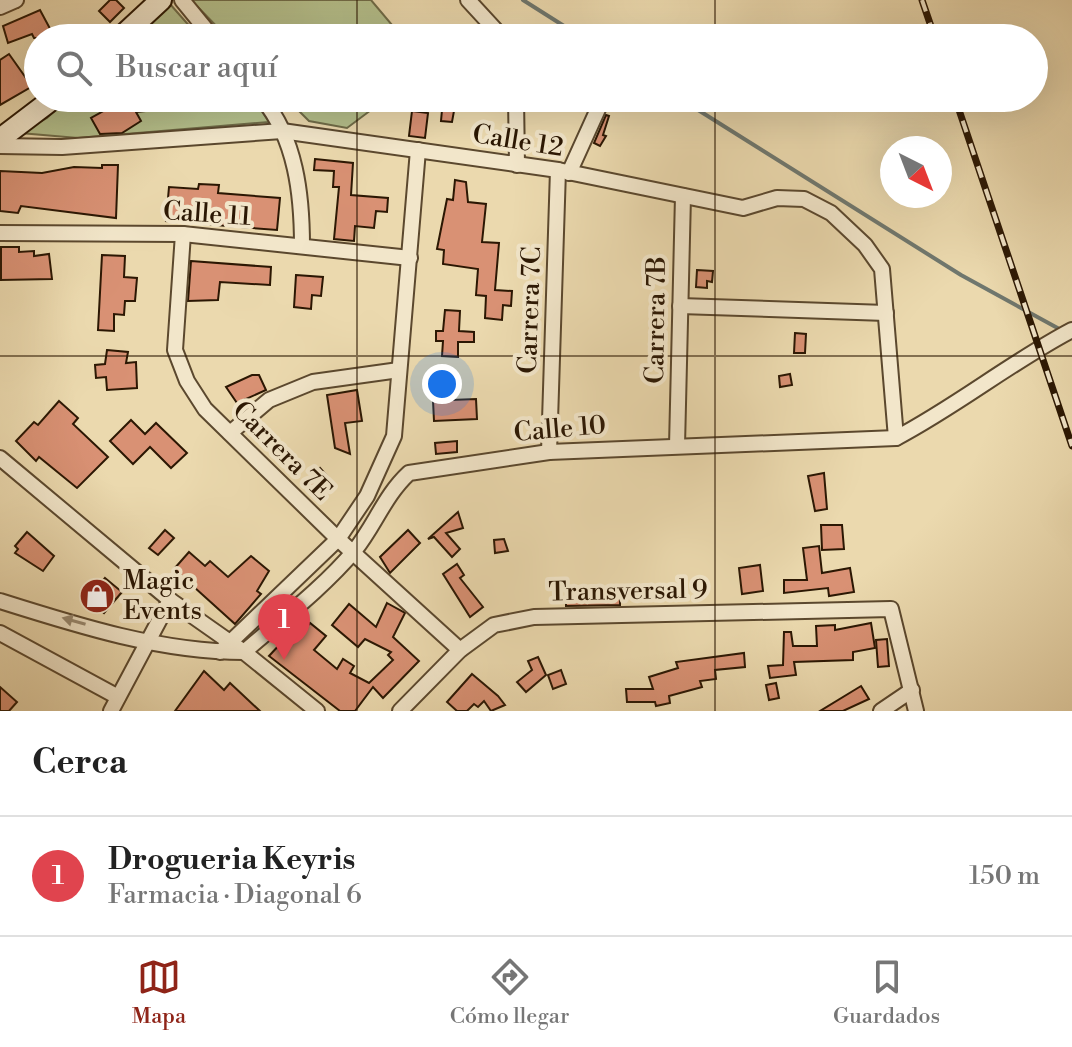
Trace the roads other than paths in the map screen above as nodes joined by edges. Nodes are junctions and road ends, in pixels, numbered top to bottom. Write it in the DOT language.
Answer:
graph roads {
  1 [pos="16,0"];
  2 [pos="161,0"];
  3 [pos="182,0"];
  4 [pos="468,0"];
  5 [pos="0,7"];
  6 [pos="135,24"];
  7 [pos="202,24"];
  8 [pos="490,24"];
  9 [pos="36,112"];
  10 [pos="270,112"];
  11 [pos="516,112"];
  12 [pos="596,112"];
  13 [pos="282,131"];
  14 [pos="0,139"];
  15 [pos="0,146"];
  16 [pos="418,150"];
  17 [pos="517,165"];
  18 [pos="564,171"];
  19 [pos="683,196"];
  20 [pos="0,233"];
  21 [pos="183,234"];
  22 [pos="302,246"];
  23 [pos="410,258"];
  24 [pos="680,306"];
  25 [pos="886,313"];
  26 [pos="1072,330"];
  27 [pos="399,370"];
  28 [pos="230,433"];
  29 [pos="896,438"];
  30 [pos="677,446"];
  31 [pos="549,452"];
  32 [pos="0,458"];
  33 [pos="338,539"];
  34 [pos="352,553"];
  35 [pos="170,600"];
  36 [pos="0,601"];
  37 [pos="0,633"];
  38 [pos="148,643"];
  39 [pos="224,646"];
  40 [pos="460,650"];
  41 [pos="244,652"];
  42 [pos="912,690"];
  43 [pos="118,697"];
  44 [pos="111,711"];
  45 [pos="317,711"];
  46 [pos="400,711"];
  47 [pos="881,711"];
  48 [pos="916,711"];
  1 -- 5 [label="street"];
  2 -- 6 [label="street"];
  3 -- 7 [label="street"];
  4 -- 8 [label="street"];
  9 -- 14 [label="street"];
  10 -- 13 [label="street"];
  11 -- 17 [label="street"];
  12 -- 18 [label="street, Carrera 7C"];
  13 -- 15 [label="street, Calle 12"];
  13 -- 16 [label="street, Calle 12"];
  13 -- 22 [label="street"];
  16 -- 17 [label="street, Calle 12"];
  16 -- 23 [label="street"];
  17 -- 18 [label="street, Calle 12"];
  18 -- 19 [label="street, Calle 12"];
  18 -- 31 [label="street, Carrera 7C"];
  19 -- 24 [label="street, Carrera 7B"];
  19 -- 25 [label="street, Calle 12"];
  20 -- 21 [label="street, Calle 11"];
  21 -- 22 [label="street, Calle 11"];
  21 -- 28 [label="street, Carrera 7E"];
  22 -- 23 [label="street, Calle 11"];
  23 -- 27 [label="street"];
  24 -- 25 [label="street"];
  24 -- 30 [label="street, Carrera 7B"];
  25 -- 29 [label="street, Calle 12"];
  26 -- 29 [label="street, Calle 10"];
  27 -- 28 [label="street"];
  27 -- 33 [label="street"];
  28 -- 33 [label="street, Carrera 7E"];
  29 -- 30 [label="street, Calle 10"];
  30 -- 31 [label="street, Calle 10"];
  31 -- 34 [label="street, Calle 10"];
  32 -- 35 [label="street"];
  33 -- 34 [label="street, Carrera 7E"];
  33 -- 39 [label="street"];
  34 -- 40 [label="street, Carrera 7E"];
  34 -- 41 [label="street, Calle 10"];
  35 -- 38 [label="street"];
  35 -- 39 [label="street"];
  38 -- 36 [label="street, one-way"];
  37 -- 43 [label="street"];
  38 -- 39 [label="street"];
  38 -- 43 [label="street"];
  39 -- 41 [label="street"];
  40 -- 42 [label="street, Transversal 9"];
  40 -- 46 [label="street, Transversal 9"];
  41 -- 45 [label="street"];
  42 -- 47 [label="street"];
  42 -- 48 [label="street"];
  43 -- 44 [label="street"];
}
